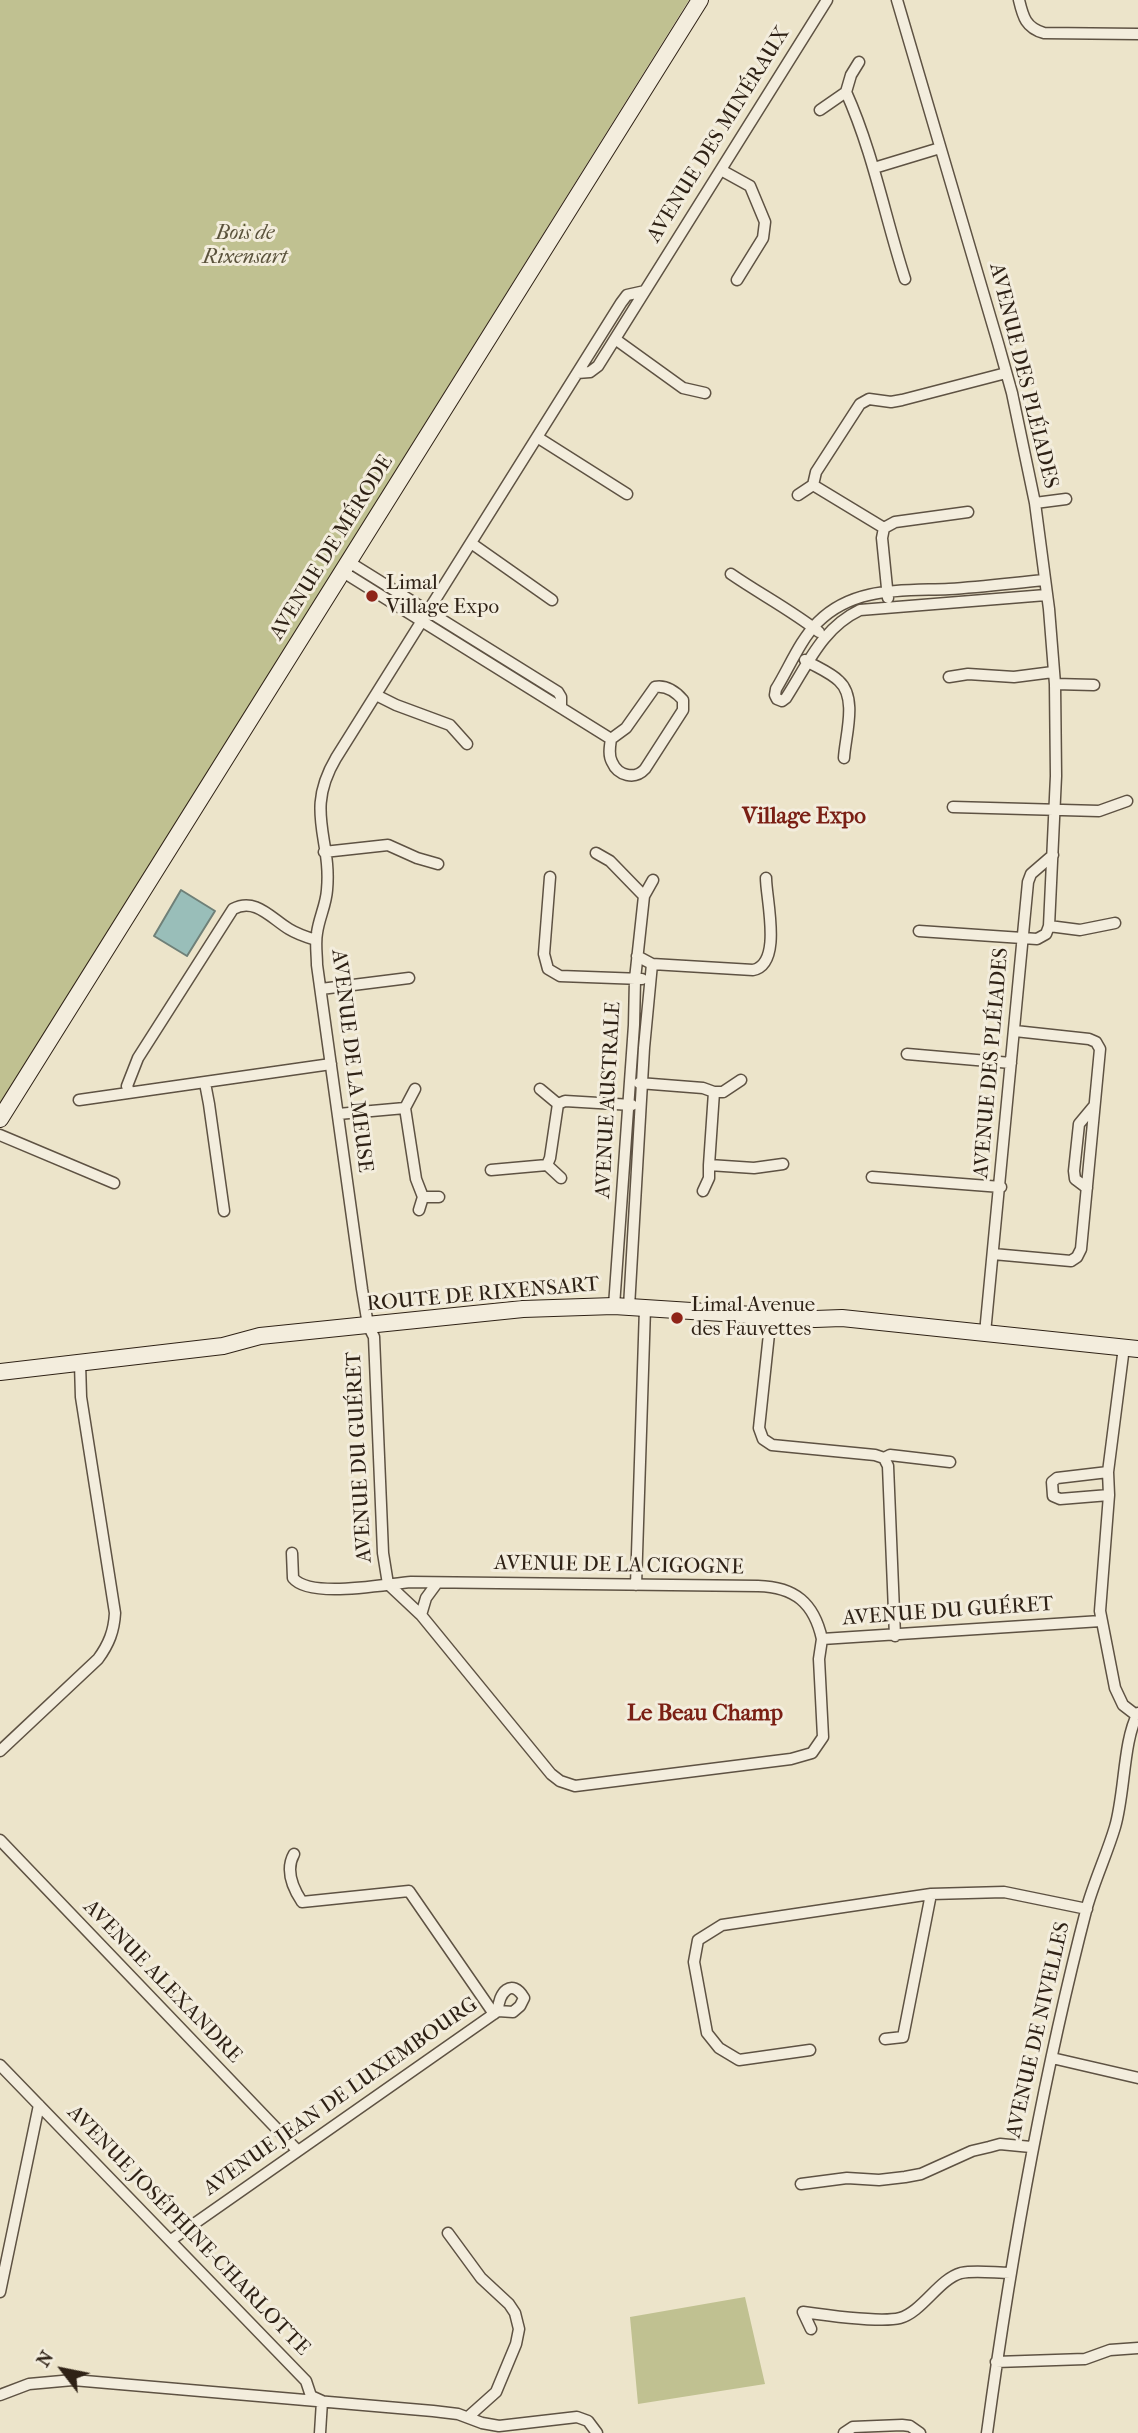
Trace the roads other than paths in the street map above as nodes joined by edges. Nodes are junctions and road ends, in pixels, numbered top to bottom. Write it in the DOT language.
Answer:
graph roads {
  1 [pos="700,0"];
  2 [pos="827,0"];
  3 [pos="897,0"];
  4 [pos="1019,0"];
  5 [pos="1138,34"];
  6 [pos="859,62"];
  7 [pos="846,92"];
  8 [pos="820,110"];
  9 [pos="940,148"];
  10 [pos="874,168"];
  11 [pos="721,170"];
  12 [pos="737,279"];
  13 [pos="905,279"];
  14 [pos="645,291"];
  15 [pos="615,339"];
  16 [pos="577,373"];
  17 [pos="1006,373"];
  18 [pos="705,393"];
  19 [pos="537,437"];
  20 [pos="813,485"];
  21 [pos="627,494"];
  22 [pos="798,495"];
  23 [pos="1066,499"];
  24 [pos="1035,503"];
  25 [pos="968,512"];
  26 [pos="884,528"];
  27 [pos="471,543"];
  28 [pos="346,567"];
  29 [pos="730,574"];
  30 [pos="1045,580"];
  31 [pos="888,592"];
  32 [pos="1046,595"];
  33 [pos="552,600"];
  34 [pos="888,606"];
  35 [pos="428,611"];
  36 [pos="421,621"];
  37 [pos="813,627"];
  38 [pos="824,636"];
  39 [pos="797,654"];
  40 [pos="809,662"];
  41 [pos="949,677"];
  42 [pos="1054,678"];
  43 [pos="1094,685"];
  44 [pos="376,695"];
  45 [pos="561,708"];
  46 [pos="611,739"];
  47 [pos="467,744"];
  48 [pos="844,758"];
  49 [pos="1127,801"];
  50 [pos="953,807"];
  51 [pos="1055,808"];
  52 [pos="324,852"];
  53 [pos="596,853"];
  54 [pos="1053,855"];
  55 [pos="438,864"];
  56 [pos="550,877"];
  57 [pos="766,878"];
  58 [pos="653,880"];
  59 [pos="644,896"];
  60 [pos="1115,923"];
  61 [pos="1049,926"];
  62 [pos="919,930"];
  63 [pos="1022,937"];
  64 [pos="316,940"];
  65 [pos="638,956"];
  66 [pos="652,964"];
  67 [pos="409,978"];
  68 [pos="635,979"];
  69 [pos="649,980"];
  70 [pos="321,989"];
  71 [pos="1014,1031"];
  72 [pos="907,1054"];
  73 [pos="1011,1063"];
  74 [pos="331,1064"];
  75 [pos="741,1080"];
  76 [pos="629,1082"];
  77 [pos="205,1083"];
  78 [pos="643,1084"];
  79 [pos="415,1089"];
  80 [pos="540,1089"];
  81 [pos="129,1091"];
  82 [pos="714,1092"];
  83 [pos="79,1100"];
  84 [pos="558,1104"];
  85 [pos="627,1105"];
  86 [pos="642,1106"];
  87 [pos="405,1108"];
  88 [pos="338,1114"];
  89 [pos="0,1119"];
  90 [pos="0,1135"];
  91 [pos="783,1164"];
  92 [pos="547,1165"];
  93 [pos="709,1165"];
  94 [pos="491,1170"];
  95 [pos="872,1177"];
  96 [pos="561,1178"];
  97 [pos="114,1183"];
  98 [pos="1000,1187"];
  99 [pos="703,1191"];
  100 [pos="423,1197"];
  101 [pos="439,1197"];
  102 [pos="419,1210"];
  103 [pos="224,1211"];
  104 [pos="993,1254"];
  105 [pos="629,1307"];
  106 [pos="771,1315"];
  107 [pos="368,1325"];
  108 [pos="985,1333"];
  109 [pos="1131,1348"];
  110 [pos="80,1363"];
  111 [pos="0,1372"];
  112 [pos="884,1458"];
  113 [pos="950,1462"];
  114 [pos="1108,1472"];
  115 [pos="1110,1495"];
  116 [pos="292,1553"];
  117 [pos="437,1583"];
  118 [pos="388,1584"];
  119 [pos="636,1585"];
  120 [pos="421,1615"];
  121 [pos="1101,1620"];
  122 [pos="895,1636"];
  123 [pos="822,1639"];
  124 [pos="1137,1714"];
  125 [pos="0,1751"];
  126 [pos="0,1840"];
  127 [pos="294,1854"];
  128 [pos="931,1894"];
  129 [pos="1087,1909"];
  130 [pos="885,2039"];
  131 [pos="810,2050"];
  132 [pos="1052,2057"];
  133 [pos="0,2065"];
  134 [pos="1138,2078"];
  135 [pos="39,2105"];
  136 [pos="1031,2147"];
  137 [pos="297,2150"];
  138 [pos="801,2184"];
  139 [pos="448,2233"];
  140 [pos="171,2240"];
  141 [pos="4,2252"];
  142 [pos="1010,2273"];
  143 [pos="0,2292"];
  144 [pos="811,2329"];
  145 [pos="1138,2348"];
  146 [pos="996,2362"];
  147 [pos="0,2395"];
  148 [pos="322,2402"];
  149 [pos="468,2417"];
  150 [pos="320,2433"];
  151 [pos="597,2433"];
  152 [pos="844,2433"];
  153 [pos="920,2433"];
  154 [pos="987,2433"];
  1 -- 28 [label="street, AVENUE DE MÉRODE"];
  2 -- 11 [label="street, AVENUE DES MINÉRAUX"];
  3 -- 9 [label="street, AVENUE DES PLÉIADES"];
  4 -- 5 [label="street"];
  6 -- 7 [label="street"];
  7 -- 8 [label="street"];
  7 -- 10 [label="street"];
  9 -- 10 [label="street"];
  9 -- 17 [label="street, AVENUE DES PLÉIADES"];
  10 -- 13 [label="street"];
  11 -- 12 [label="street"];
  11 -- 14 [label="street, AVENUE DES MINÉRAUX"];
  14 -- 15 [label="street, AVENUE DES MINÉRAUX"];
  14 -- 16 [label="street, AVENUE DES MINÉRAUX"];
  15 -- 16 [label="street, AVENUE DES MINÉRAUX"];
  15 -- 18 [label="street"];
  16 -- 19 [label="street, AVENUE DES MINÉRAUX"];
  17 -- 20 [label="street"];
  17 -- 24 [label="street, AVENUE DES PLÉIADES"];
  19 -- 21 [label="street"];
  19 -- 27 [label="street, AVENUE DES MINÉRAUX"];
  20 -- 22 [label="street"];
  20 -- 26 [label="street"];
  23 -- 24 [label="street"];
  24 -- 30 [label="street, AVENUE DES PLÉIADES"];
  25 -- 26 [label="street"];
  26 -- 31 [label="street"];
  27 -- 33 [label="street"];
  27 -- 35 [label="street, AVENUE DES MINÉRAUX"];
  28 -- 35 [label="street"];
  28 -- 36 [label="street"];
  28 -- 89 [label="street, AVENUE DE MÉRODE"];
  29 -- 37 [label="street"];
  30 -- 31 [label="street"];
  30 -- 32 [label="street, AVENUE DES PLÉIADES"];
  31 -- 34 [label="street"];
  31 -- 37 [label="street"];
  32 -- 34 [label="street"];
  32 -- 42 [label="street, AVENUE DES PLÉIADES"];
  34 -- 38 [label="street"];
  35 -- 36 [label="street, AVENUE DES MINÉRAUX"];
  35 -- 45 [label="street"];
  36 -- 44 [label="street, AVENUE DE LA MEUSE"];
  36 -- 45 [label="street"];
  37 -- 38 [label="street"];
  37 -- 39 [label="street"];
  38 -- 40 [label="street"];
  39 -- 40 [label="street"];
  39 -- 40 [label="street"];
  40 -- 48 [label="street"];
  41 -- 42 [label="street"];
  42 -- 43 [label="street"];
  42 -- 51 [label="street, AVENUE DES PLÉIADES"];
  44 -- 47 [label="street"];
  44 -- 52 [label="street, AVENUE DE LA MEUSE"];
  45 -- 46 [label="street"];
  46 -- 46 [label="street"];
  49 -- 51 [label="street"];
  50 -- 51 [label="street"];
  51 -- 54 [label="street, AVENUE DES PLÉIADES"];
  52 -- 55 [label="street"];
  52 -- 64 [label="street, AVENUE DE LA MEUSE"];
  53 -- 59 [label="street"];
  54 -- 61 [label="street, AVENUE DES PLÉIADES"];
  54 -- 63 [label="street"];
  56 -- 68 [label="street"];
  57 -- 66 [label="street"];
  58 -- 59 [label="street, AVENUE AUSTRALE"];
  59 -- 65 [label="street, AVENUE AUSTRALE"];
  60 -- 61 [label="street"];
  61 -- 63 [label="street, AVENUE DES PLÉIADES"];
  62 -- 63 [label="street"];
  63 -- 71 [label="street, AVENUE DES PLÉIADES"];
  64 -- 70 [label="street, AVENUE DE LA MEUSE"];
  64 -- 81 [label="street"];
  65 -- 66 [label="street"];
  65 -- 68 [label="street, AVENUE AUSTRALE"];
  66 -- 69 [label="street, AVENUE AUSTRALE"];
  67 -- 70 [label="street"];
  68 -- 69 [label="street"];
  68 -- 76 [label="street, AVENUE AUSTRALE"];
  69 -- 78 [label="street, AVENUE AUSTRALE"];
  70 -- 74 [label="street, AVENUE DE LA MEUSE"];
  71 -- 73 [label="street, AVENUE DES PLÉIADES"];
  71 -- 104 [label="street"];
  72 -- 73 [label="street"];
  73 -- 98 [label="street, AVENUE DES PLÉIADES"];
  74 -- 77 [label="street"];
  74 -- 88 [label="street, AVENUE DE LA MEUSE"];
  75 -- 82 [label="street"];
  76 -- 78 [label="street"];
  76 -- 85 [label="street, AVENUE AUSTRALE"];
  77 -- 81 [label="street"];
  77 -- 103 [label="street"];
  78 -- 82 [label="street"];
  78 -- 86 [label="street, AVENUE AUSTRALE"];
  79 -- 87 [label="street"];
  80 -- 84 [label="street"];
  81 -- 83 [label="street"];
  82 -- 93 [label="street"];
  84 -- 85 [label="street"];
  84 -- 92 [label="street"];
  85 -- 86 [label="street"];
  85 -- 105 [label="street, AVENUE AUSTRALE"];
  86 -- 105 [label="street, AVENUE AUSTRALE"];
  87 -- 88 [label="street"];
  87 -- 100 [label="street"];
  88 -- 107 [label="street, AVENUE DE LA MEUSE"];
  90 -- 97 [label="street"];
  91 -- 93 [label="street"];
  92 -- 94 [label="street"];
  92 -- 96 [label="street"];
  93 -- 99 [label="street"];
  95 -- 98 [label="street"];
  98 -- 104 [label="street, AVENUE DES PLÉIADES"];
  100 -- 101 [label="street"];
  100 -- 102 [label="street"];
  104 -- 108 [label="street, AVENUE DES PLÉIADES"];
  105 -- 106 [label="street, ROUTE DE RIXENSART"];
  105 -- 107 [label="street, ROUTE DE RIXENSART"];
  105 -- 119 [label="street"];
  106 -- 108 [label="street, ROUTE DE RIXENSART"];
  106 -- 112 [label="street"];
  107 -- 110 [label="street, ROUTE DE RIXENSART"];
  107 -- 118 [label="street, AVENUE DU GUÉRET"];
  108 -- 109 [label="street, ROUTE DE RIXENSART"];
  109 -- 114 [label="street"];
  110 -- 111 [label="street, ROUTE DE RIXENSART"];
  110 -- 125 [label="street"];
  112 -- 113 [label="street"];
  112 -- 122 [label="street"];
  114 -- 115 [label="street"];
  114 -- 115 [label="street"];
  115 -- 121 [label="street"];
  116 -- 118 [label="street, AVENUE DE LA CIGOGNE"];
  117 -- 118 [label="street, AVENUE DE LA CIGOGNE"];
  117 -- 119 [label="street, AVENUE DE LA CIGOGNE"];
  117 -- 120 [label="street"];
  118 -- 120 [label="street, AVENUE DU GUÉRET"];
  119 -- 123 [label="street, AVENUE DE LA CIGOGNE"];
  120 -- 123 [label="street, AVENUE DU GUÉRET"];
  121 -- 122 [label="street, AVENUE DU GUÉRET"];
  121 -- 124 [label="street"];
  122 -- 123 [label="street, AVENUE DU GUÉRET"];
  124 -- 129 [label="street, AVENUE DE NIVELLES"];
  126 -- 137 [label="street, AVENUE ALEXANDRE"];
  127 -- 137 [label="street, AVENUE JEAN DE LUXEMBOURG"];
  128 -- 129 [label="street"];
  128 -- 130 [label="street"];
  128 -- 131 [label="street"];
  129 -- 132 [label="street, AVENUE DE NIVELLES"];
  132 -- 134 [label="street"];
  132 -- 136 [label="street, AVENUE DE NIVELLES"];
  133 -- 135 [label="street, AVENUE JOSÉPHINE-CHARLOTTE"];
  135 -- 140 [label="street, AVENUE JOSÉPHINE-CHARLOTTE"];
  135 -- 141 [label="street"];
  136 -- 138 [label="street"];
  136 -- 142 [label="street, AVENUE DE NIVELLES"];
  137 -- 140 [label="street, AVENUE JEAN DE LUXEMBOURG"];
  139 -- 149 [label="street"];
  140 -- 148 [label="street, AVENUE JOSÉPHINE-CHARLOTTE"];
  141 -- 143 [label="street"];
  142 -- 144 [label="street"];
  142 -- 146 [label="street, AVENUE DE NIVELLES"];
  145 -- 146 [label="street"];
  146 -- 154 [label="street, AVENUE DE NIVELLES"];
  147 -- 148 [label="street"];
  148 -- 149 [label="street"];
  148 -- 150 [label="street"];
  149 -- 151 [label="street"];
  152 -- 153 [label="street"];
}
